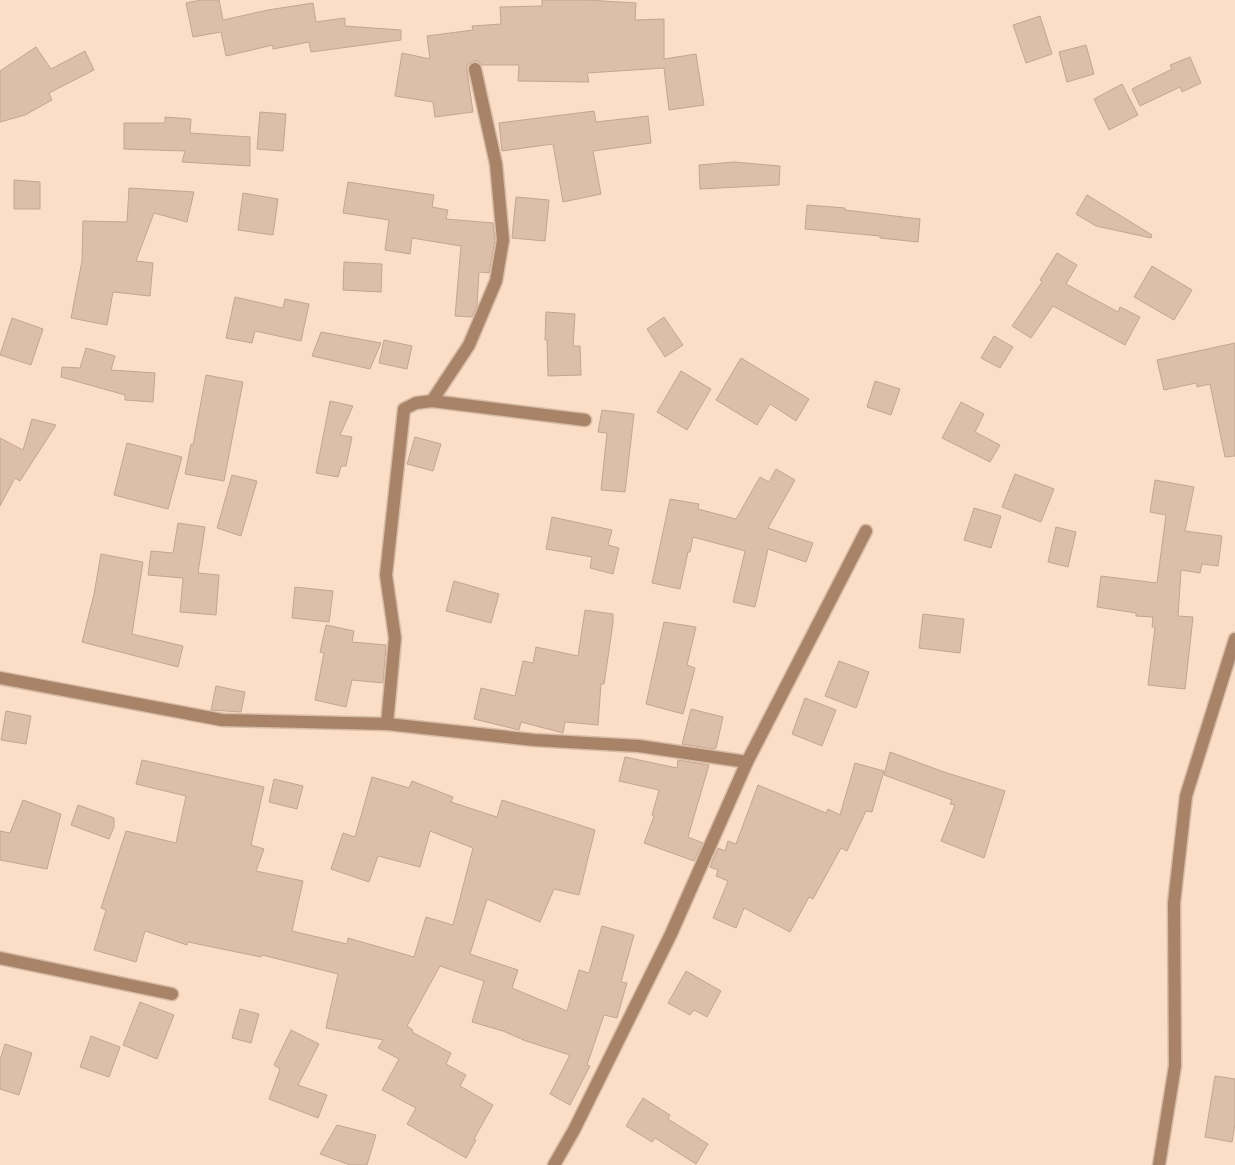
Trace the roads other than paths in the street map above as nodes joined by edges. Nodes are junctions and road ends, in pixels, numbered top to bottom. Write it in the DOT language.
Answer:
graph roads {
  1 [pos="476,69"];
  2 [pos="432,401"];
  3 [pos="585,420"];
  4 [pos="866,531"];
  5 [pos="1235,639"];
  6 [pos="0,678"];
  7 [pos="387,724"];
  8 [pos="747,762"];
  9 [pos="0,958"];
  10 [pos="172,994"];
  11 [pos="554,1165"];
  12 [pos="1159,1165"];
  1 -- 2 [label="street"];
  2 -- 3 [label="street"];
  2 -- 7 [label="street"];
  4 -- 8 [label="street"];
  5 -- 12 [label="street"];
  6 -- 7 [label="street"];
  7 -- 8 [label="street"];
  8 -- 11 [label="street"];
  9 -- 10 [label="street"];
}
